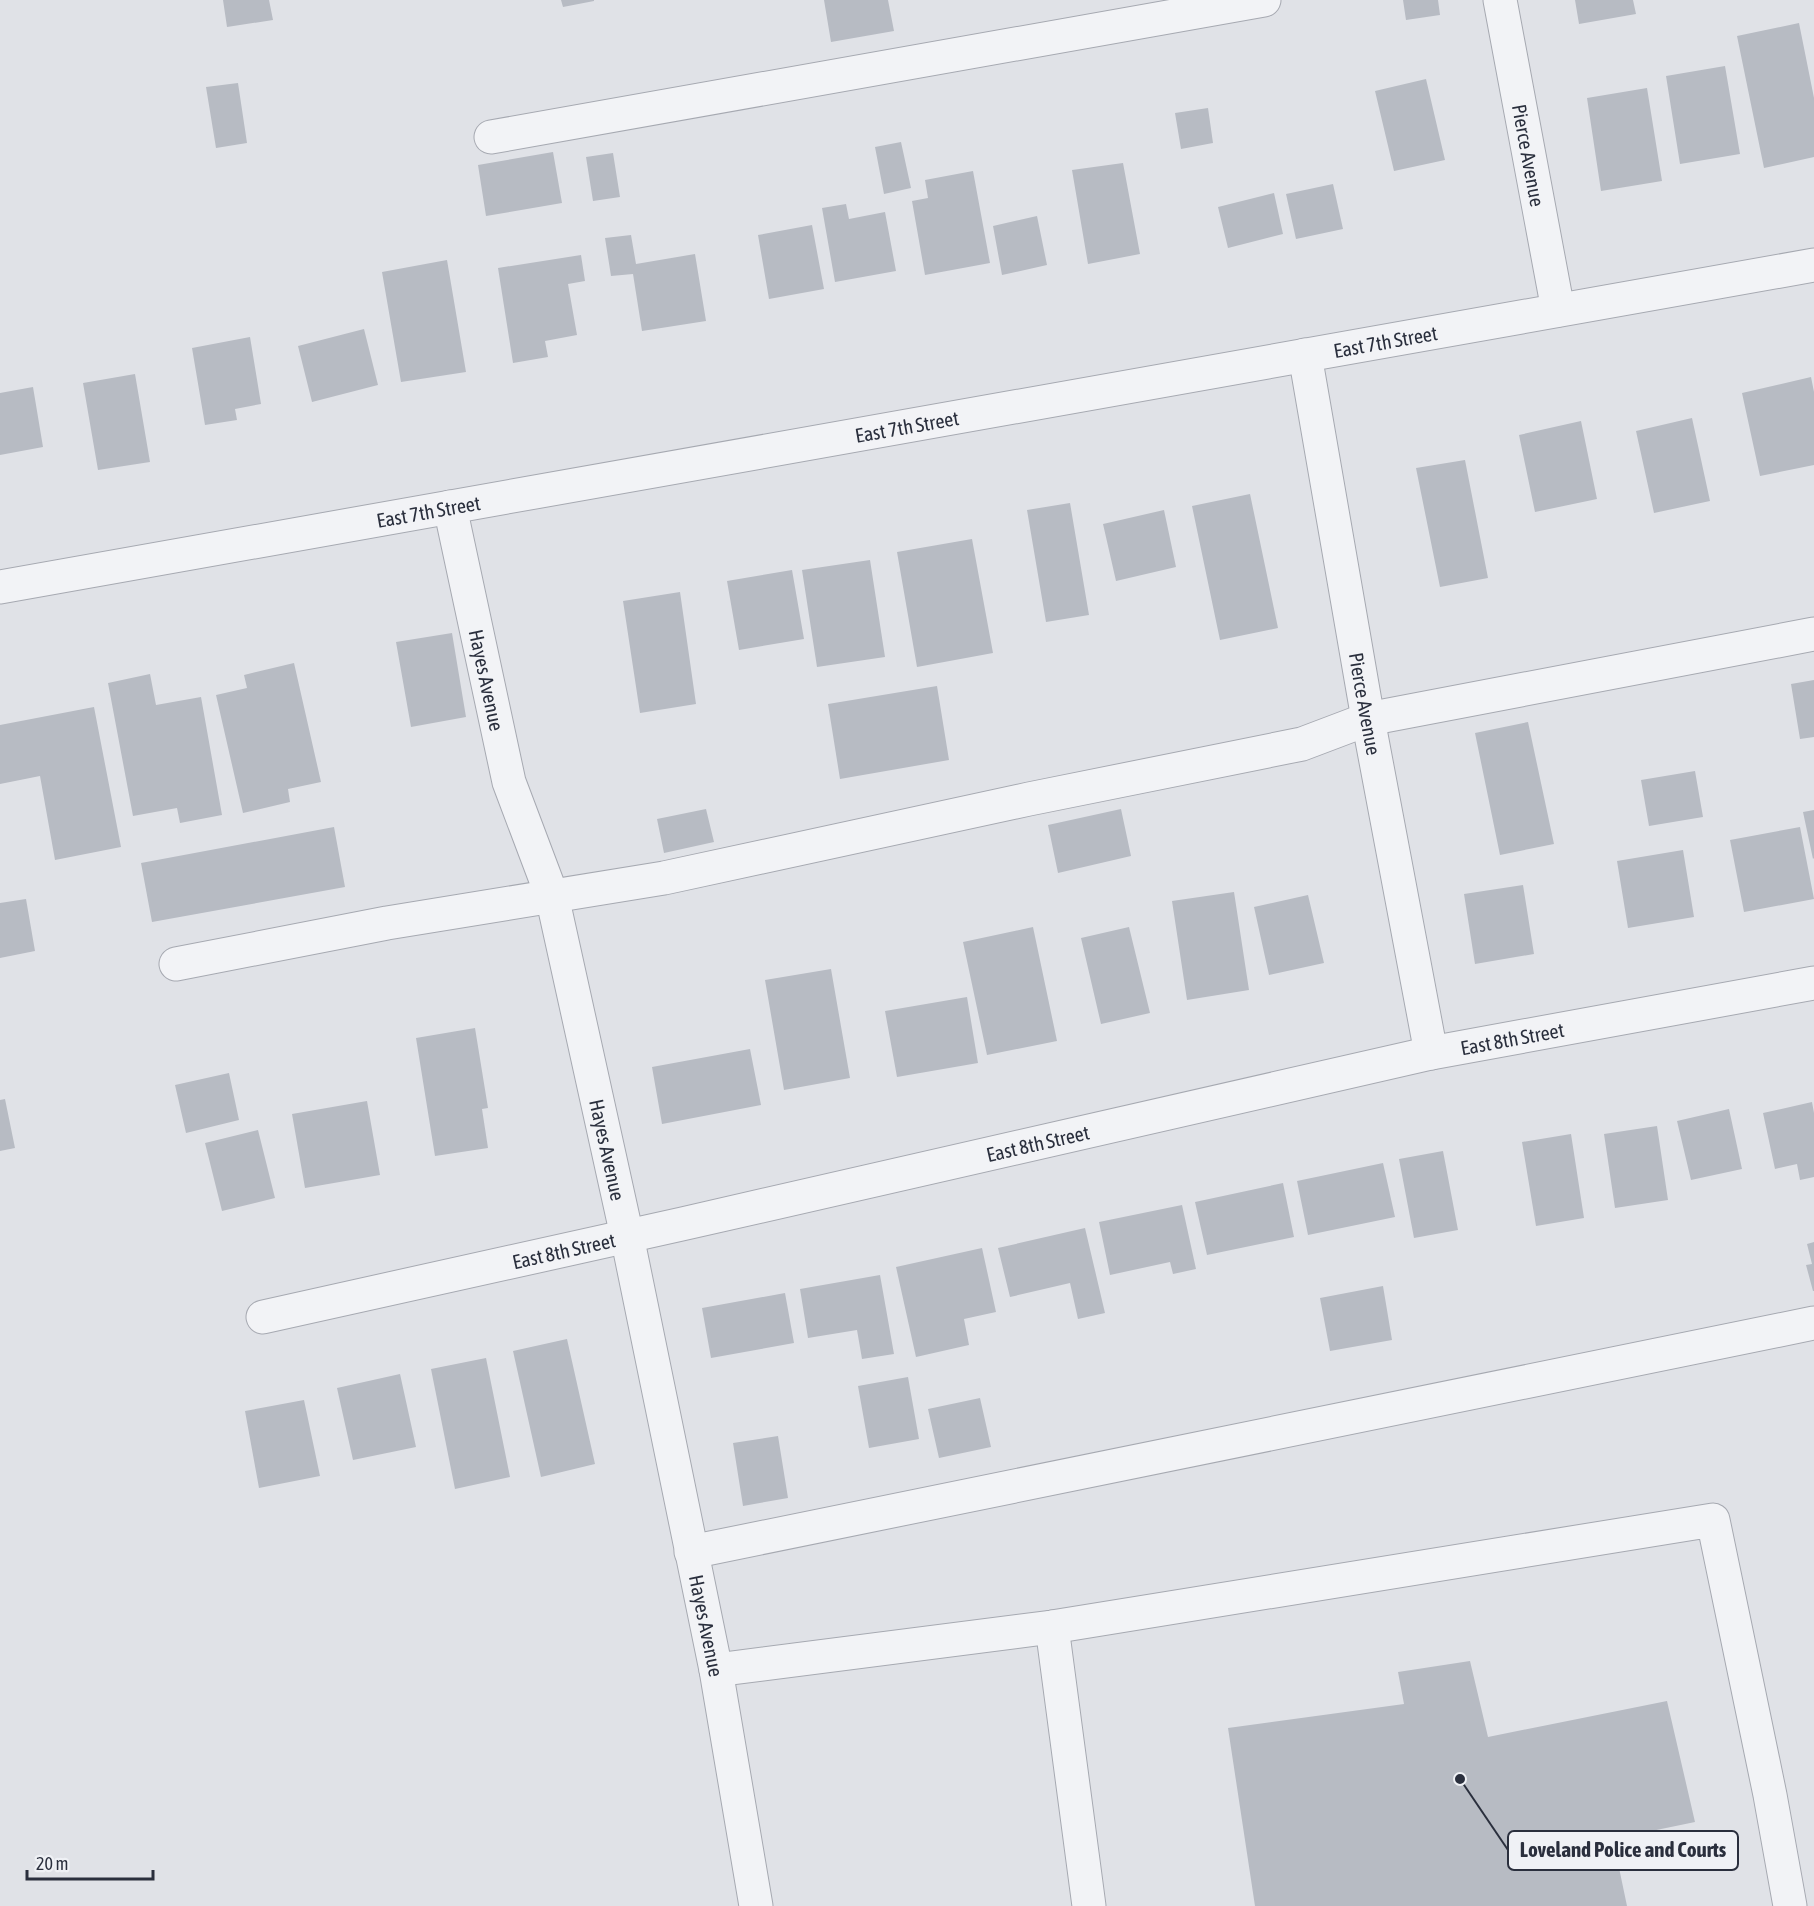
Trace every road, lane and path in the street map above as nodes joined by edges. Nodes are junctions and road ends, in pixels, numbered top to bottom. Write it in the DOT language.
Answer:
graph roads {
  1 [pos="1264,0"];
  2 [pos="1500,0"];
  3 [pos="491,137"];
  4 [pos="1814,265"];
  5 [pos="1558,310"];
  6 [pos="1305,355"];
  7 [pos="450,507"];
  8 [pos="0,587"];
  9 [pos="1814,634"];
  10 [pos="1368,719"];
  11 [pos="552,896"];
  12 [pos="176,964"];
  13 [pos="1814,982"];
  14 [pos="1431,1053"];
  15 [pos="627,1236"];
  16 [pos="262,1317"];
  17 [pos="1814,1323"];
  18 [pos="692,1552"];
  19 [pos="1052,1627"];
  20 [pos="716,1670"];
  21 [pos="756,1906"];
  22 [pos="1089,1906"];
  23 [pos="1790,1906"];
  1 -- 3 [label="street"];
  2 -- 5 [label="street, Pierce Avenue"];
  4 -- 5 [label="street, East 7th Street"];
  5 -- 6 [label="street, East 7th Street"];
  6 -- 7 [label="street, East 7th Street"];
  6 -- 10 [label="street, Pierce Avenue"];
  7 -- 8 [label="street, East 7th Street"];
  7 -- 11 [label="street, Hayes Avenue"];
  9 -- 10 [label="street"];
  10 -- 11 [label="street"];
  10 -- 14 [label="street, Pierce Avenue"];
  11 -- 12 [label="street"];
  11 -- 15 [label="street, Hayes Avenue"];
  13 -- 14 [label="street, East 8th Street"];
  14 -- 15 [label="street, East 8th Street"];
  15 -- 16 [label="street, East 8th Street"];
  15 -- 18 [label="street, Hayes Avenue"];
  17 -- 18 [label="street"];
  18 -- 20 [label="street, Hayes Avenue"];
  19 -- 20 [label="street"];
  19 -- 22 [label="street"];
  19 -- 23 [label="street"];
  20 -- 21 [label="street, Hayes Avenue"];
}
